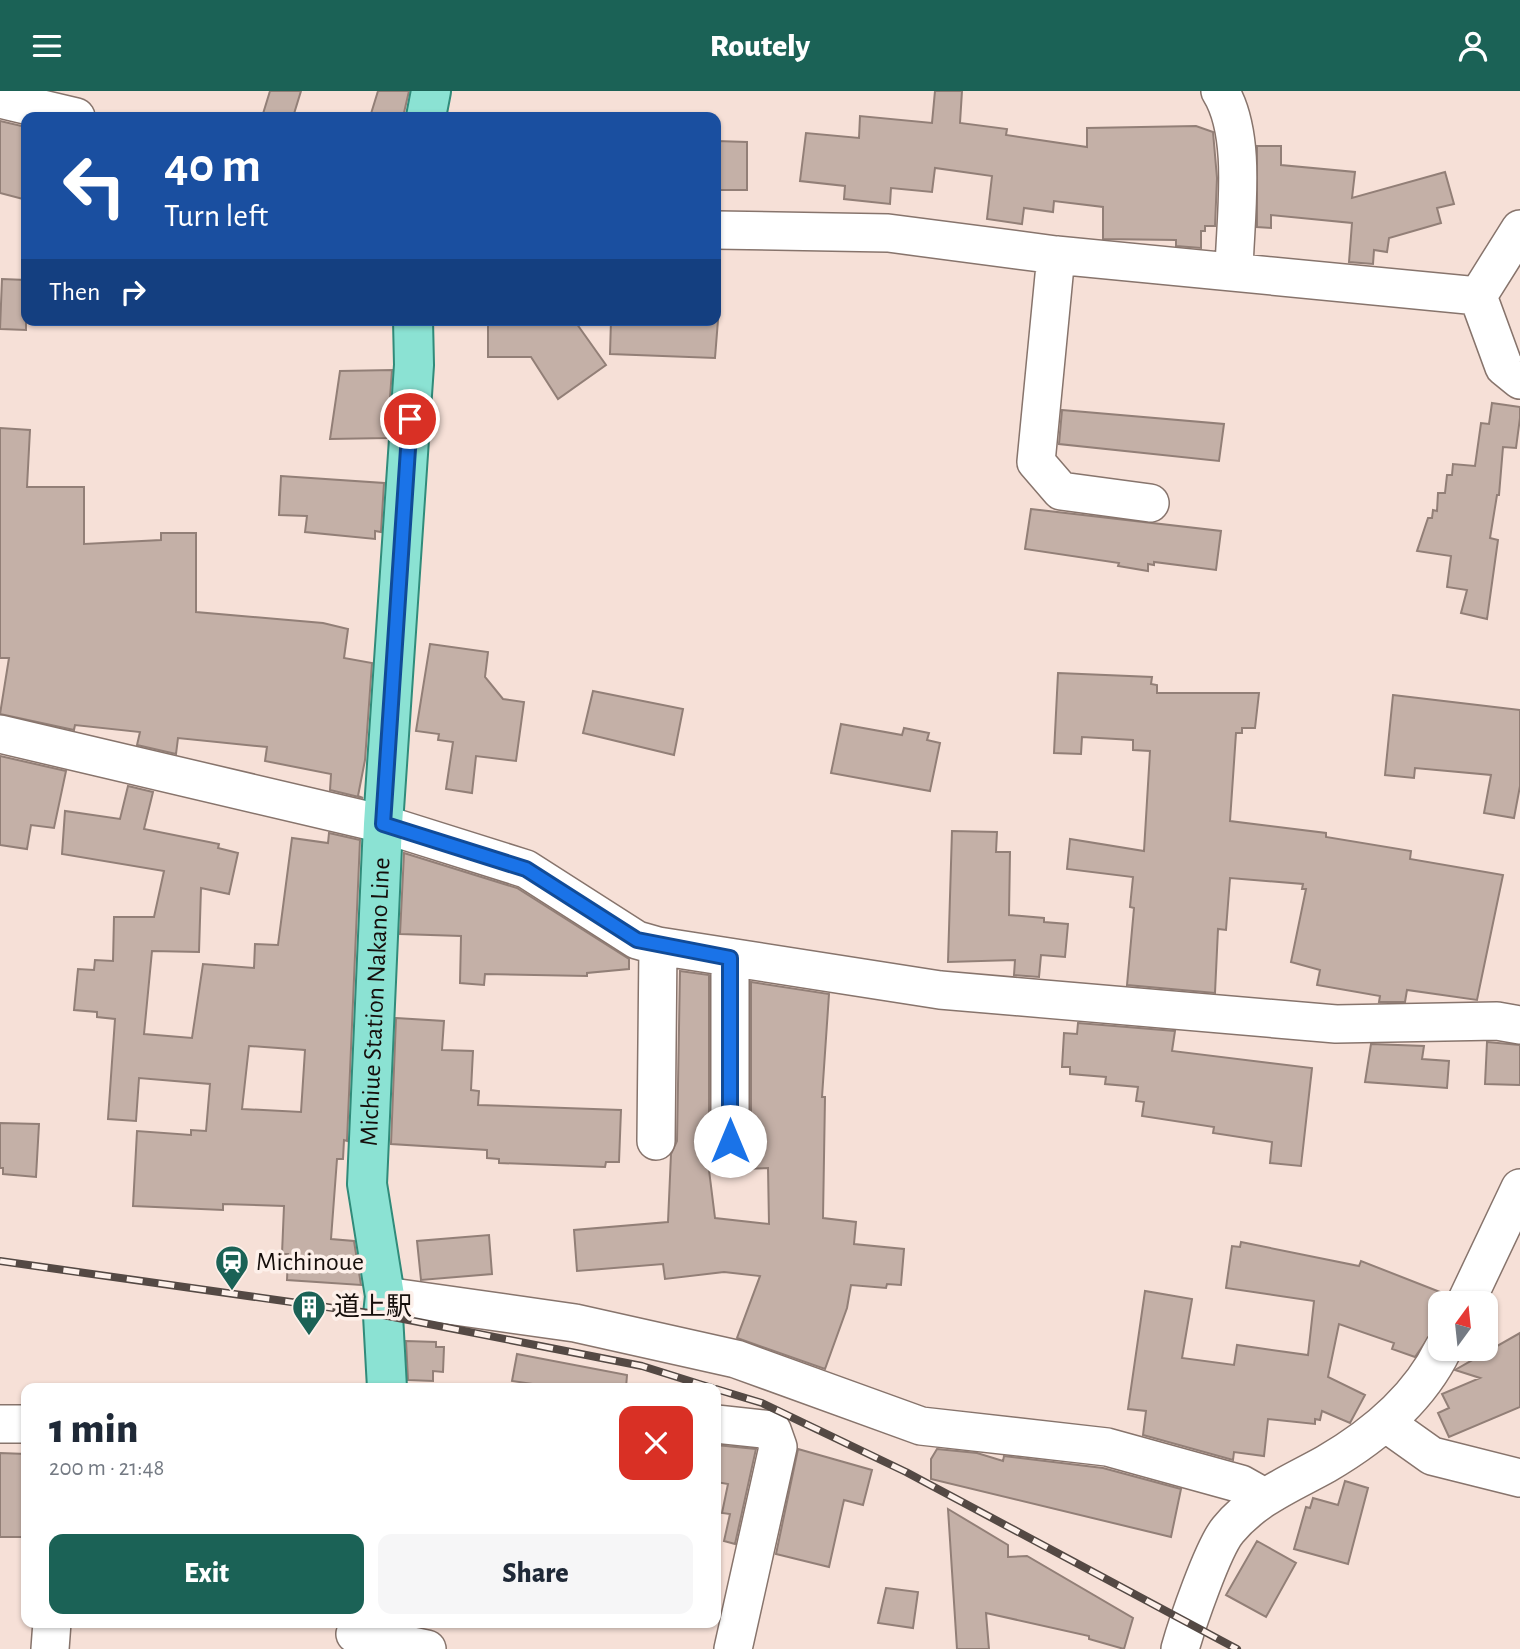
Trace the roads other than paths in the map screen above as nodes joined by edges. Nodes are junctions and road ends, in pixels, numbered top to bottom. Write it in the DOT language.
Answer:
graph roads {
  1 [pos="431,91"];
  2 [pos="1220,91"];
  3 [pos="0,99"];
  4 [pos="55,112"];
  5 [pos="427,112"];
  6 [pos="1520,229"];
  7 [pos="721,230"];
  8 [pos="1056,255"];
  9 [pos="1234,271"];
  10 [pos="1478,296"];
  11 [pos="413,326"];
  12 [pos="1520,380"];
  13 [pos="1150,503"];
  14 [pos="0,734"];
  15 [pos="383,824"];
  16 [pos="658,946"];
  17 [pos="730,958"];
  18 [pos="1520,1025"];
  19 [pos="656,1141"];
  20 [pos="730,1141"];
  21 [pos="1520,1188"];
  22 [pos="1471,1291"];
  23 [pos="385,1296"];
  24 [pos="1437,1361"];
  25 [pos="393,1383"];
  26 [pos="0,1424"];
  27 [pos="21,1424"];
  28 [pos="1387,1424"];
  29 [pos="721,1425"];
  30 [pos="1520,1478"];
  31 [pos="1264,1497"];
  32 [pos="52,1628"];
  33 [pos="356,1635"];
  34 [pos="50,1649"];
  35 [pos="427,1649"];
  36 [pos="733,1649"];
  37 [pos="1180,1649"];
  1 -- 5 [label="main road"];
  2 -- 9 [label="street"];
  3 -- 4 [label="street"];
  6 -- 10 [label="street"];
  7 -- 8 [label="street"];
  8 -- 9 [label="street"];
  8 -- 13 [label="street"];
  9 -- 10 [label="street"];
  10 -- 12 [label="street"];
  11 -- 15 [label="main road, Michiue Station Nakano Line"];
  14 -- 15 [label="street"];
  15 -- 16 [label="street"];
  15 -- 23 [label="main road, Michiue Station Nakano Line"];
  16 -- 17 [label="street"];
  16 -- 19 [label="street"];
  17 -- 18 [label="street"];
  17 -- 20 [label="street"];
  21 -- 22 [label="street"];
  23 -- 25 [label="main road, Michiue Station Nakano Line"];
  23 -- 31 [label="street"];
  24 -- 28 [label="street"];
  26 -- 27 [label="street"];
  28 -- 30 [label="street"];
  28 -- 31 [label="street"];
  29 -- 36 [label="street"];
  31 -- 37 [label="street"];
  32 -- 34 [label="street"];
  33 -- 35 [label="street"];
}
